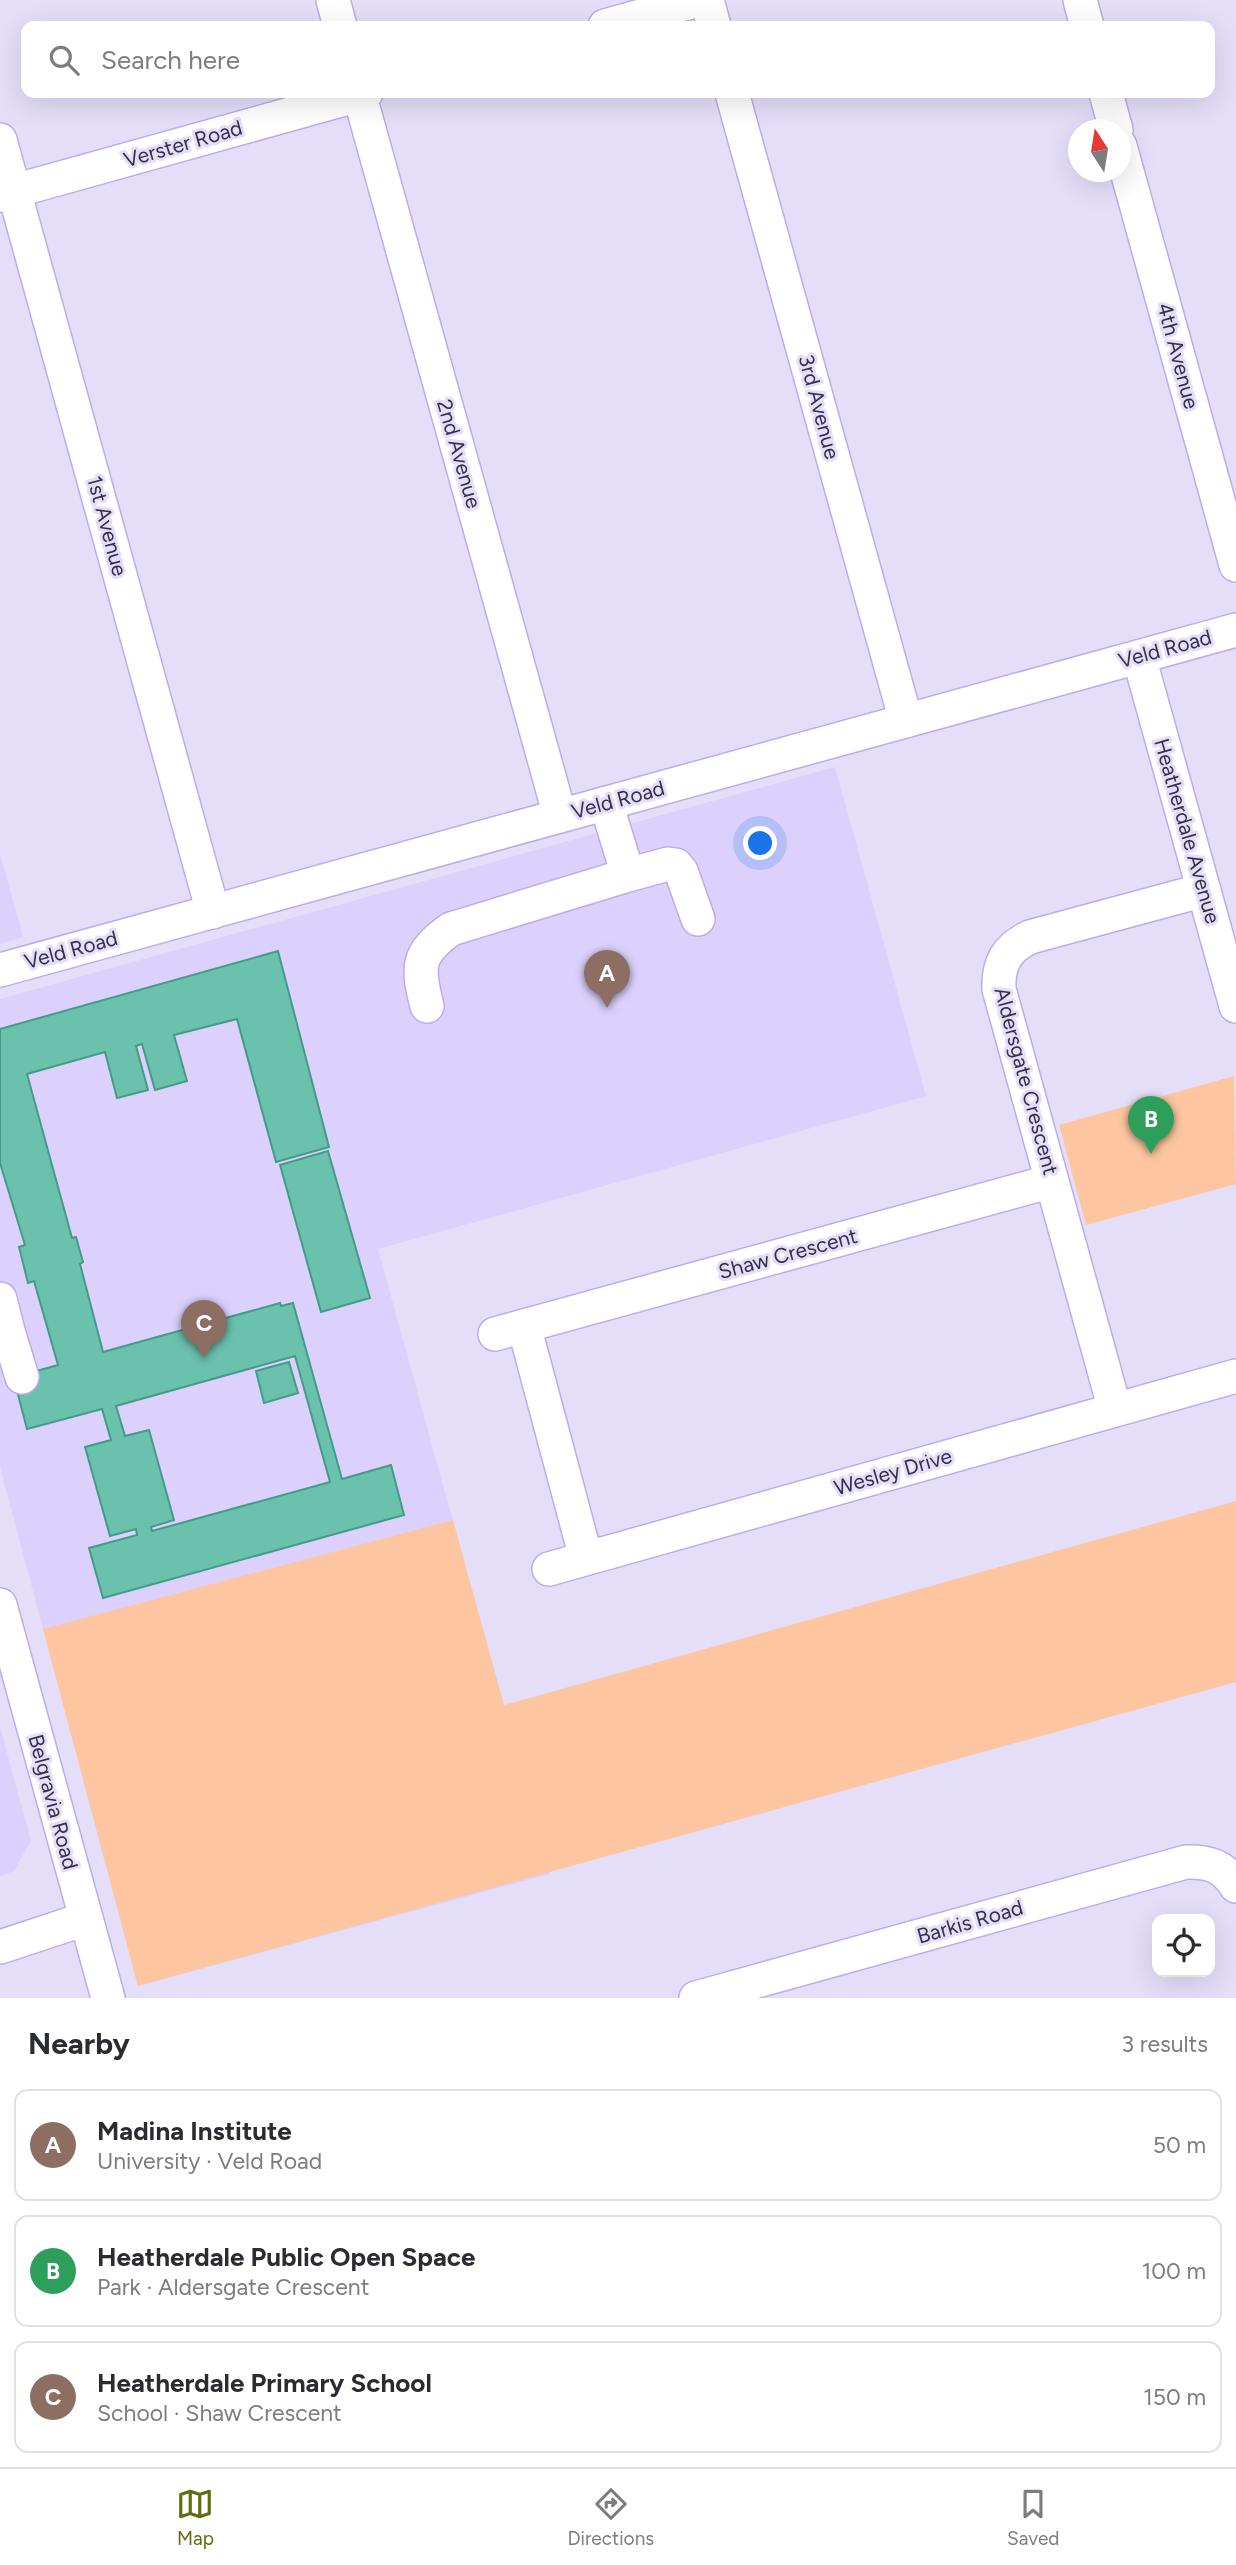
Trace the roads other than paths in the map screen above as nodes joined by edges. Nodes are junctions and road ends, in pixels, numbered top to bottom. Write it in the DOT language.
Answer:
graph roads {
  1 [pos="333,0"];
  2 [pos="698,0"];
  3 [pos="707,0"];
  4 [pos="1080,0"];
  5 [pos="339,21"];
  6 [pos="623,21"];
  7 [pos="713,21"];
  8 [pos="1086,21"];
  9 [pos="343,98"];
  10 [pos="362,98"];
  11 [pos="733,98"];
  12 [pos="1107,98"];
  13 [pos="1113,119"];
  14 [pos="0,140"];
  15 [pos="1131,182"];
  16 [pos="7,193"];
  17 [pos="1236,565"];
  18 [pos="1236,630"];
  19 [pos="1139,657"];
  20 [pos="906,721"];
  21 [pos="606,803"];
  22 [pos="560,816"];
  23 [pos="628,875"];
  24 [pos="1204,890"];
  25 [pos="213,912"];
  26 [pos="698,919"];
  27 [pos="0,970"];
  28 [pos="427,1006"];
  29 [pos="1236,1006"];
  30 [pos="1052,1181"];
  31 [pos="3,1322"];
  32 [pos="1236,1376"];
  33 [pos="22,1377"];
  34 [pos="1115,1410"];
  35 [pos="586,1558"];
  36 [pos="550,1569"];
  37 [pos="0,1605"];
  38 [pos="1236,1886"];
  39 [pos="85,1919"];
  40 [pos="0,1947"];
  41 [pos="108,1998"];
  42 [pos="696,1998"];
  1 -- 5 [label="street"];
  2 -- 6 [label="street"];
  3 -- 7 [label="street"];
  4 -- 8 [label="street"];
  9 -- 16 [label="street, Verster Road"];
  10 -- 22 [label="street, 2nd Avenue"];
  11 -- 20 [label="street, 3rd Avenue"];
  12 -- 13 [label="street"];
  14 -- 16 [label="street, 1st Avenue"];
  15 -- 17 [label="street, 4th Avenue"];
  16 -- 25 [label="street, 1st Avenue"];
  18 -- 19 [label="street, Veld Road"];
  19 -- 20 [label="street, Veld Road"];
  19 -- 24 [label="street, Heatherdale Avenue"];
  20 -- 21 [label="street, Veld Road"];
  21 -- 22 [label="street, Veld Road"];
  21 -- 23 [label="street"];
  22 -- 25 [label="street, Veld Road"];
  23 -- 26 [label="street"];
  23 -- 28 [label="street"];
  24 -- 29 [label="street, Heatherdale Avenue"];
  24 -- 30 [label="street, Aldersgate Crescent"];
  25 -- 27 [label="street, Veld Road"];
  30 -- 34 [label="street, Aldersgate Crescent"];
  30 -- 35 [label="street, Shaw Crescent"];
  31 -- 33 [label="street"];
  32 -- 34 [label="street, Wesley Drive"];
  34 -- 35 [label="street, Wesley Drive"];
  35 -- 36 [label="street, Wesley Drive"];
  37 -- 39 [label="street, Belgravia Road"];
  38 -- 42 [label="street, Barkis Road"];
  39 -- 40 [label="street"];
  39 -- 41 [label="street, Belgravia Road"];
}
